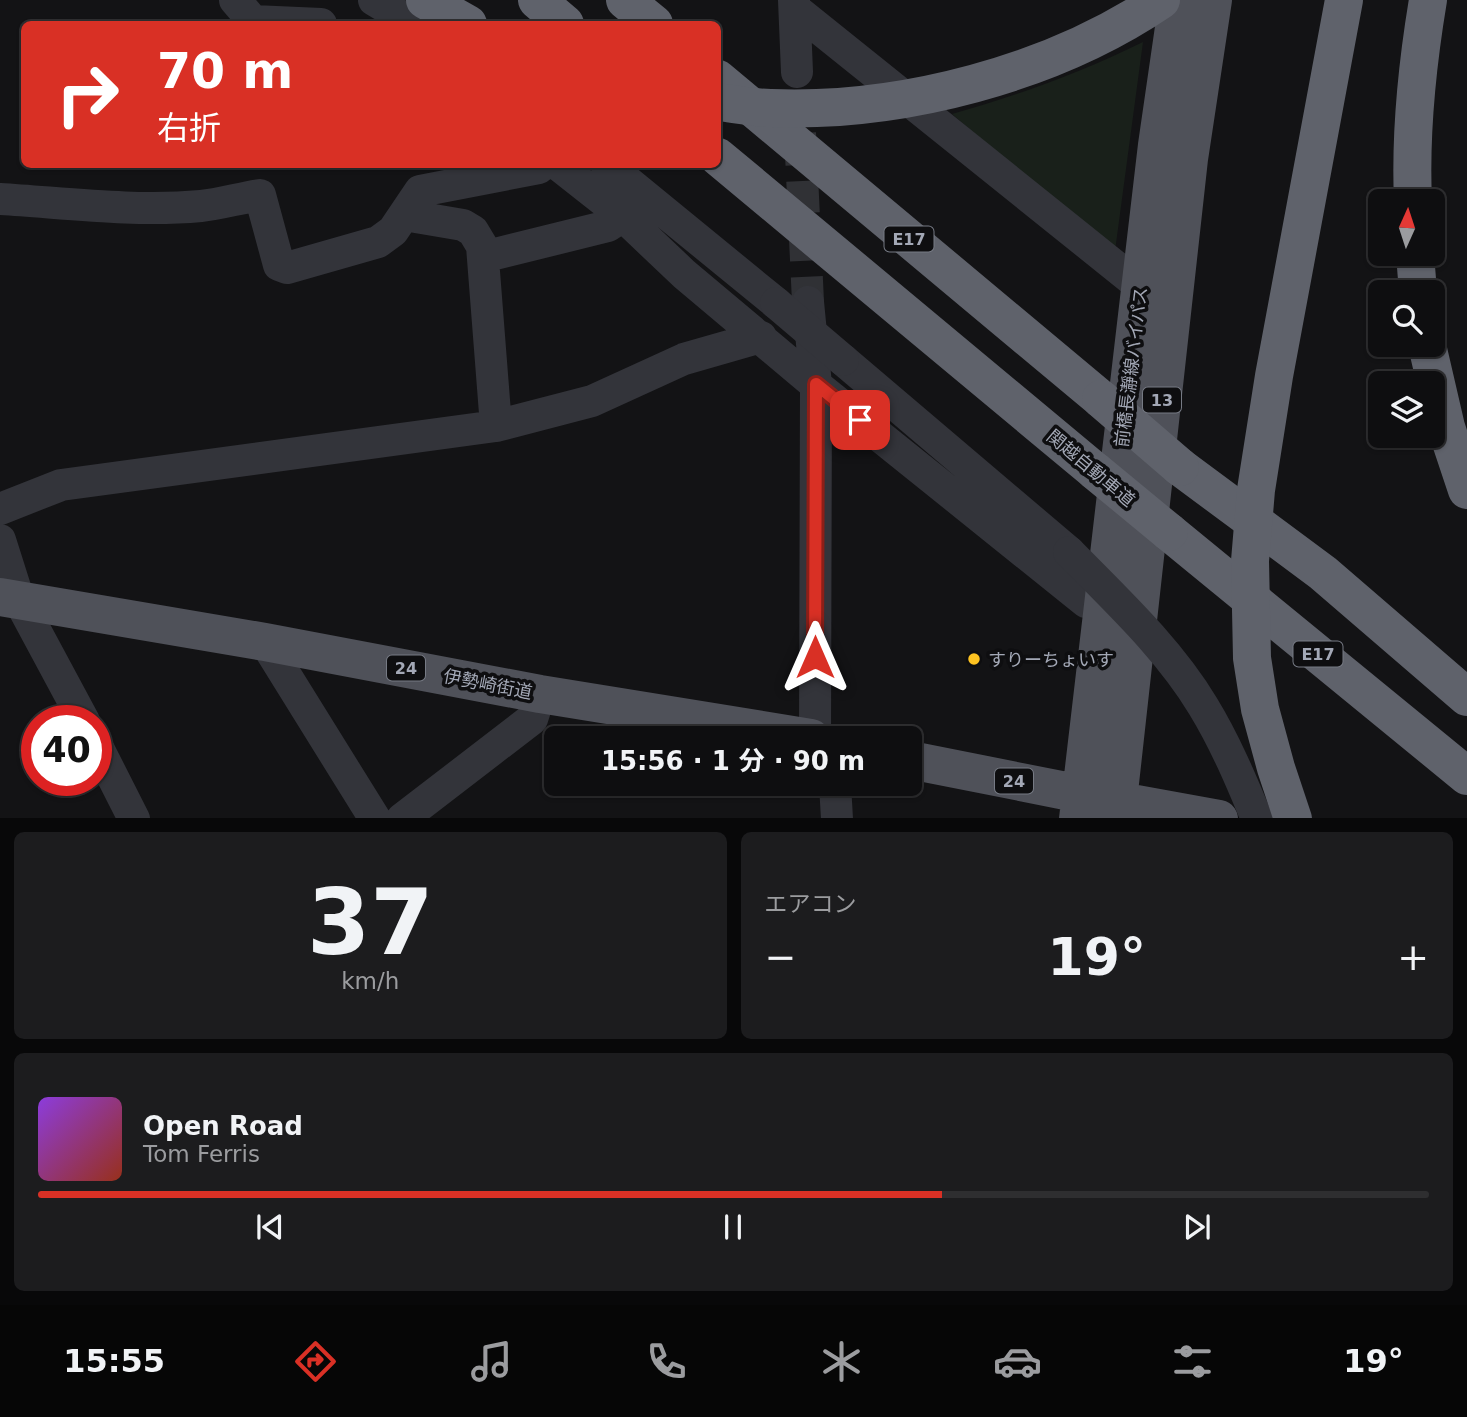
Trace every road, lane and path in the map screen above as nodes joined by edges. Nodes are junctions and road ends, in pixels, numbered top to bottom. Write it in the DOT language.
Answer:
graph roads {
  1 [pos="235,0"];
  2 [pos="374,0"];
  3 [pos="425,0"];
  4 [pos="537,0"];
  5 [pos="625,0"];
  6 [pos="1161,0"];
  7 [pos="1178,0"];
  8 [pos="1213,0"];
  9 [pos="1344,0"];
  10 [pos="1428,0"];
  11 [pos="795,4"];
  12 [pos="253,21"];
  13 [pos="409,21"];
  14 [pos="463,21"];
  15 [pos="562,21"];
  16 [pos="650,21"];
  17 [pos="797,72"];
  18 [pos="721,82"];
  19 [pos="721,103"];
  20 [pos="721,160"];
  21 [pos="539,168"];
  22 [pos="562,168"];
  23 [pos="611,168"];
  24 [pos="1413,189"];
  25 [pos="0,199"];
  26 [pos="404,215"];
  27 [pos="623,216"];
  28 [pos="483,257"];
  29 [pos="1140,286"];
  30 [pos="808,302"];
  31 [pos="761,337"];
  32 [pos="1430,357"];
  33 [pos="816,384"];
  34 [pos="496,426"];
  35 [pos="1467,490"];
  36 [pos="0,509"];
  37 [pos="0,540"];
  38 [pos="10,598"];
  39 [pos="1086,601"];
  40 [pos="265,642"];
  41 [pos="540,694"];
  42 [pos="1467,697"];
  43 [pos="74,705"];
  44 [pos="739,726"];
  45 [pos="813,726"];
  46 [pos="922,763"];
  47 [pos="112,775"];
  48 [pos="1467,776"];
  49 [pos="836,796"];
  50 [pos="1080,806"];
  51 [pos="1117,809"];
  52 [pos="134,818"];
  53 [pos="375,818"];
  54 [pos="402,818"];
  55 [pos="837,818"];
  56 [pos="1219,818"];
  57 [pos="1257,818"];
  58 [pos="1293,818"];
  1 -- 12 [label="street"];
  2 -- 13 [label="street"];
  3 -- 14 [label="highway"];
  4 -- 15 [label="highway"];
  5 -- 16 [label="highway"];
  6 -- 19 [label="highway, bridge"];
  7 -- 29 [label="main road, 前橋長瀞線バイパス / 13"];
  8 -- 51 [label="main road, 前橋長瀞線バイパス / 13"];
  9 -- 58 [label="highway, bridge"];
  10 -- 24 [label="highway"];
  11 -- 17 [label="street"];
  11 -- 29 [label="street"];
  18 -- 42 [label="highway, E17, bridge"];
  20 -- 48 [label="highway, 関越自動車道 / E17, bridge"];
  21 -- 26 [label="street"];
  22 -- 27 [label="street"];
  23 -- 57 [label="street, bridge"];
  25 -- 26 [label="street"];
  26 -- 28 [label="street"];
  27 -- 28 [label="street"];
  27 -- 31 [label="street"];
  28 -- 34 [label="street"];
  29 -- 50 [label="main road, 前橋長瀞線バイパス / 13"];
  30 -- 33 [label="street"];
  31 -- 33 [label="street"];
  31 -- 34 [label="street"];
  32 -- 35 [label="highway"];
  33 -- 39 [label="street"];
  33 -- 45 [label="street"];
  34 -- 36 [label="street"];
  37 -- 38 [label="street"];
  38 -- 40 [label="main road, 伊勢崎街道 / 24"];
  38 -- 43 [label="street"];
  40 -- 41 [label="main road, 伊勢崎街道 / 24"];
  40 -- 53 [label="street"];
  41 -- 44 [label="main road, 伊勢崎街道 / 24"];
  41 -- 54 [label="street"];
  46 -- 50 [label="main road, 24"];
  47 -- 52 [label="street"];
  49 -- 55 [label="street"];
  50 -- 51 [label="main road, 24"];
  51 -- 56 [label="main road, 24"];
}
